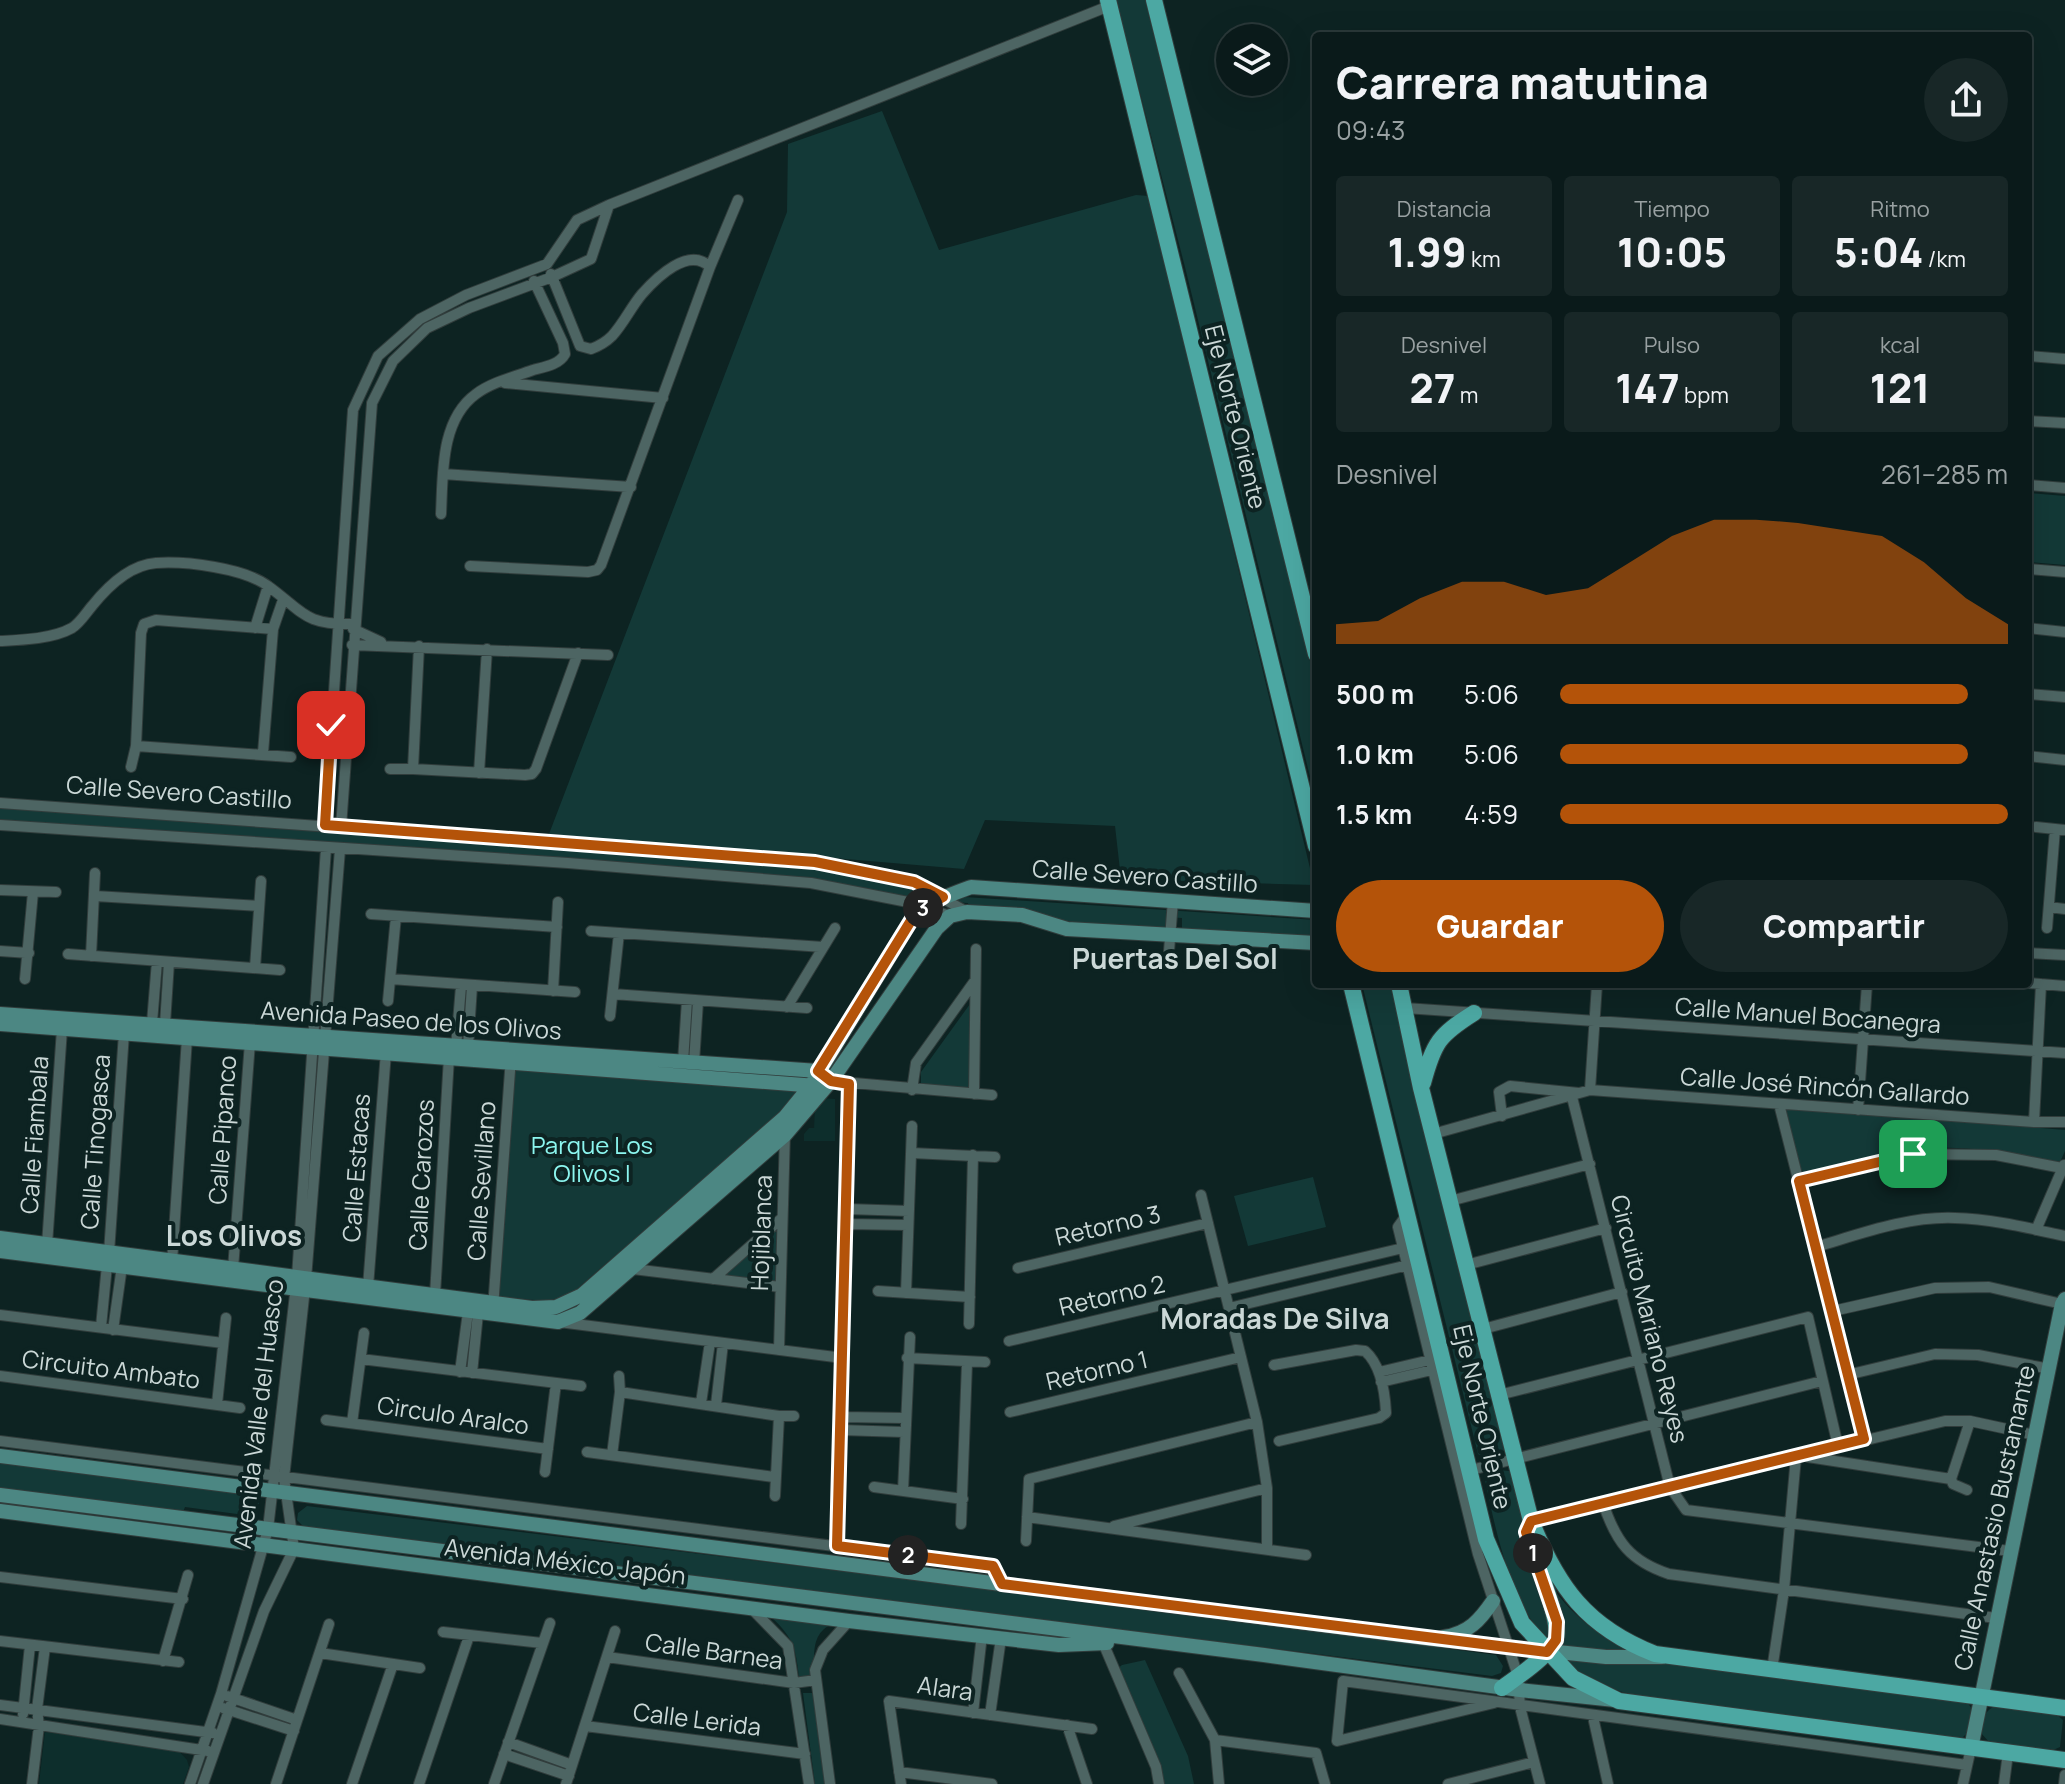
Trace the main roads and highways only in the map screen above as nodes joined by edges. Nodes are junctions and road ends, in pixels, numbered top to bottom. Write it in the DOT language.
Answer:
graph roads {
  1 [pos="1154,0"];
  2 [pos="1108,3"];
  3 [pos="1312,638"];
  4 [pos="1312,830"];
  5 [pos="1352,988"];
  6 [pos="1400,988"];
  7 [pos="1474,1013"];
  8 [pos="1421,1088"];
  9 [pos="1444,1414"];
  10 [pos="1459,1426"];
  11 [pos="1531,1521"];
  12 [pos="1478,1554"];
  13 [pos="1497,1564"];
  14 [pos="1547,1652"];
  15 [pos="1498,1695"];
  16 [pos="2065,1708"];
  17 [pos="2065,1760"];
  1 -- 3 [label="main road, Eje Norte Oriente"];
  2 -- 4 [label="main road, Eje Norte Oriente"];
  5 -- 10 [label="main road, Eje Norte Oriente"];
  6 -- 8 [label="main road, Eje Norte Oriente"];
  7 -- 8 [label="main road"];
  8 -- 11 [label="main road, Eje Norte Oriente"];
  9 -- 10 [label="main road"];
  10 -- 13 [label="main road, Eje Norte Oriente"];
  11 -- 14 [label="main road"];
  11 -- 16 [label="main road, Eje Norte Oriente"];
  12 -- 13 [label="main road"];
  13 -- 14 [label="main road, Eje Norte Oriente"];
  14 -- 15 [label="main road"];
  14 -- 17 [label="main road, Eje Norte Oriente"];
}
